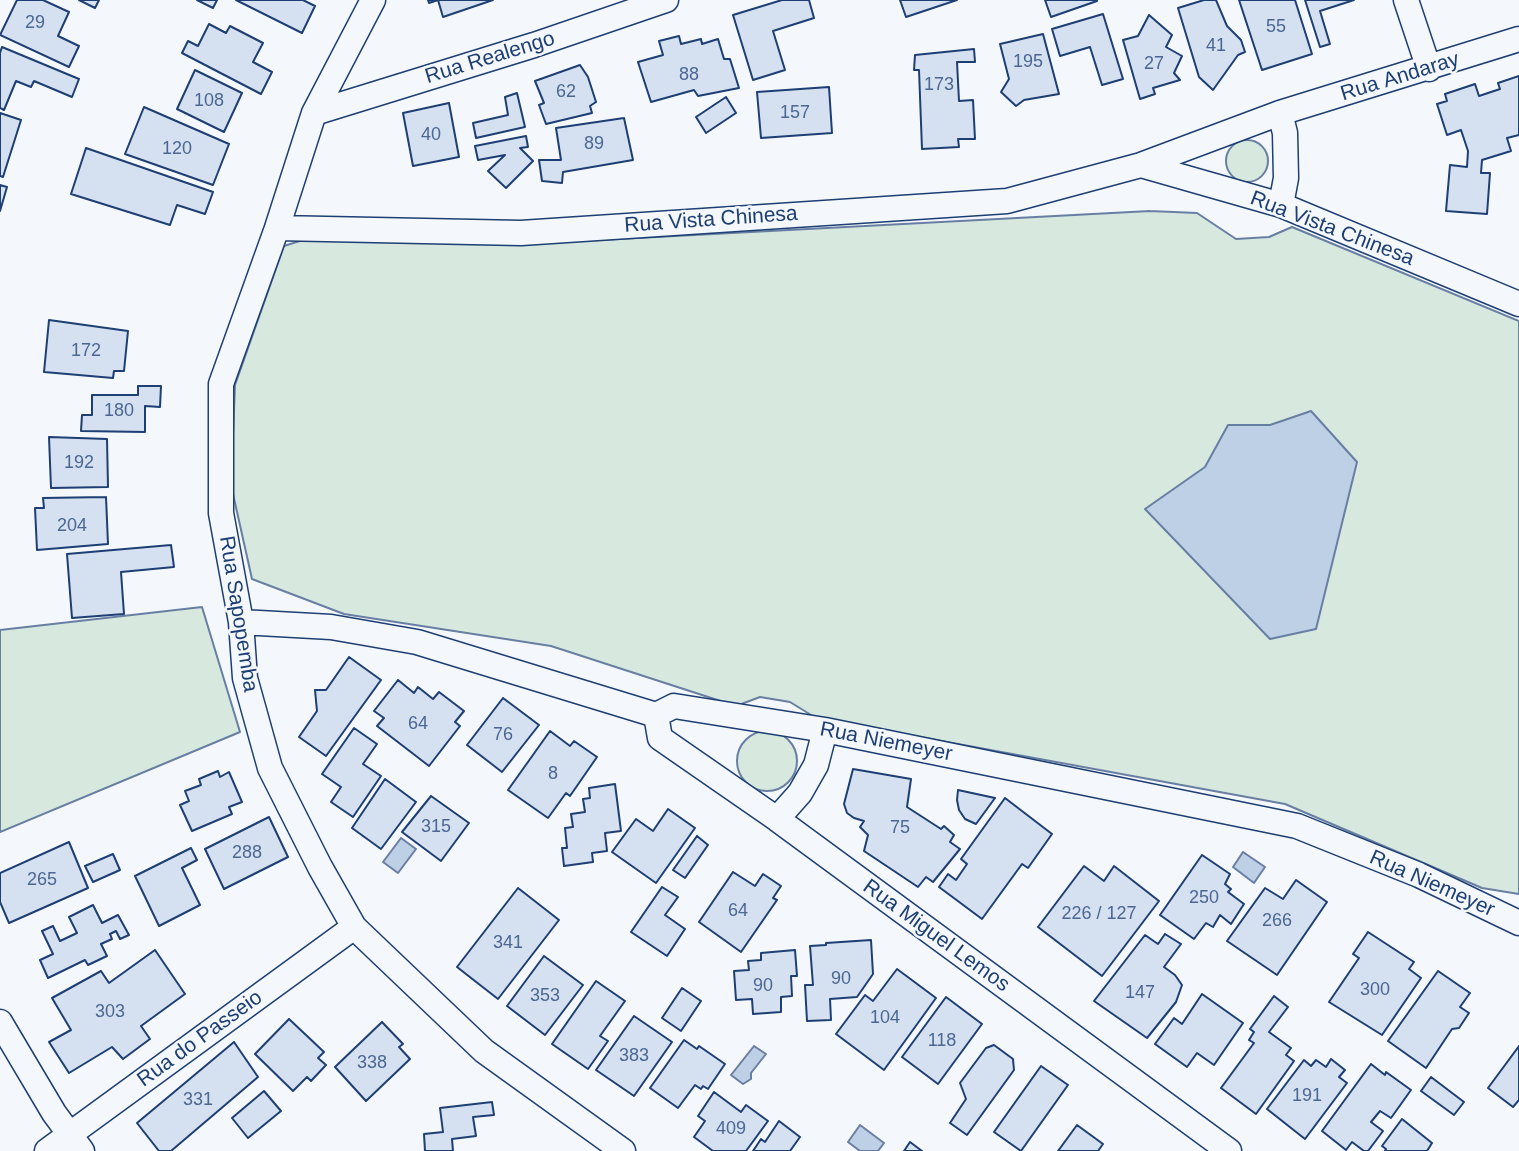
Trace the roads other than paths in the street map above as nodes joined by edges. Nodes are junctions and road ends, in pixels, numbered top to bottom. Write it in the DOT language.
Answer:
graph roads {
  1 [pos="373,0"];
  2 [pos="666,0"];
  3 [pos="1406,0"];
  4 [pos="1519,39"];
  5 [pos="1429,69"];
  6 [pos="314,113"];
  7 [pos="1280,113"];
  8 [pos="1141,165"];
  9 [pos="1281,205"];
  10 [pos="277,228"];
  11 [pos="1519,304"];
  12 [pos="241,622"];
  13 [pos="656,715"];
  14 [pos="825,730"];
  15 [pos="777,819"];
  16 [pos="1519,923"];
  17 [pos="354,927"];
  18 [pos="0,1022"];
  19 [pos="76,1143"];
  20 [pos="47,1151"];
  21 [pos="623,1151"];
  22 [pos="1229,1151"];
  1 -- 6 [label="street, Rua Sapopemba"];
  2 -- 6 [label="street, Rua Realengo"];
  3 -- 5 [label="street"];
  4 -- 5 [label="street, Rua Andaray"];
  5 -- 7 [label="street, Rua Andaray"];
  6 -- 10 [label="street, Rua Sapopemba"];
  7 -- 8 [label="street, Rua Vista Chinesa"];
  7 -- 9 [label="street"];
  8 -- 9 [label="street, Rua Vista Chinesa"];
  8 -- 10 [label="street, Rua Vista Chinesa"];
  9 -- 11 [label="street, Rua Vista Chinesa"];
  10 -- 12 [label="street, Rua Sapopemba"];
  12 -- 13 [label="street, Rua Niemeyer"];
  12 -- 17 [label="street, Rua Sapopemba"];
  13 -- 14 [label="street, Rua Niemeyer"];
  13 -- 15 [label="street, Rua Miguel Lemos"];
  14 -- 15 [label="street"];
  14 -- 16 [label="street, Rua Niemeyer"];
  15 -- 22 [label="street, Rua Miguel Lemos"];
  17 -- 19 [label="street, Rua do Passeio"];
  17 -- 21 [label="street, Rua Sapopemba"];
  18 -- 19 [label="street"];
  19 -- 20 [label="street, Rua do Passeio"];
}
